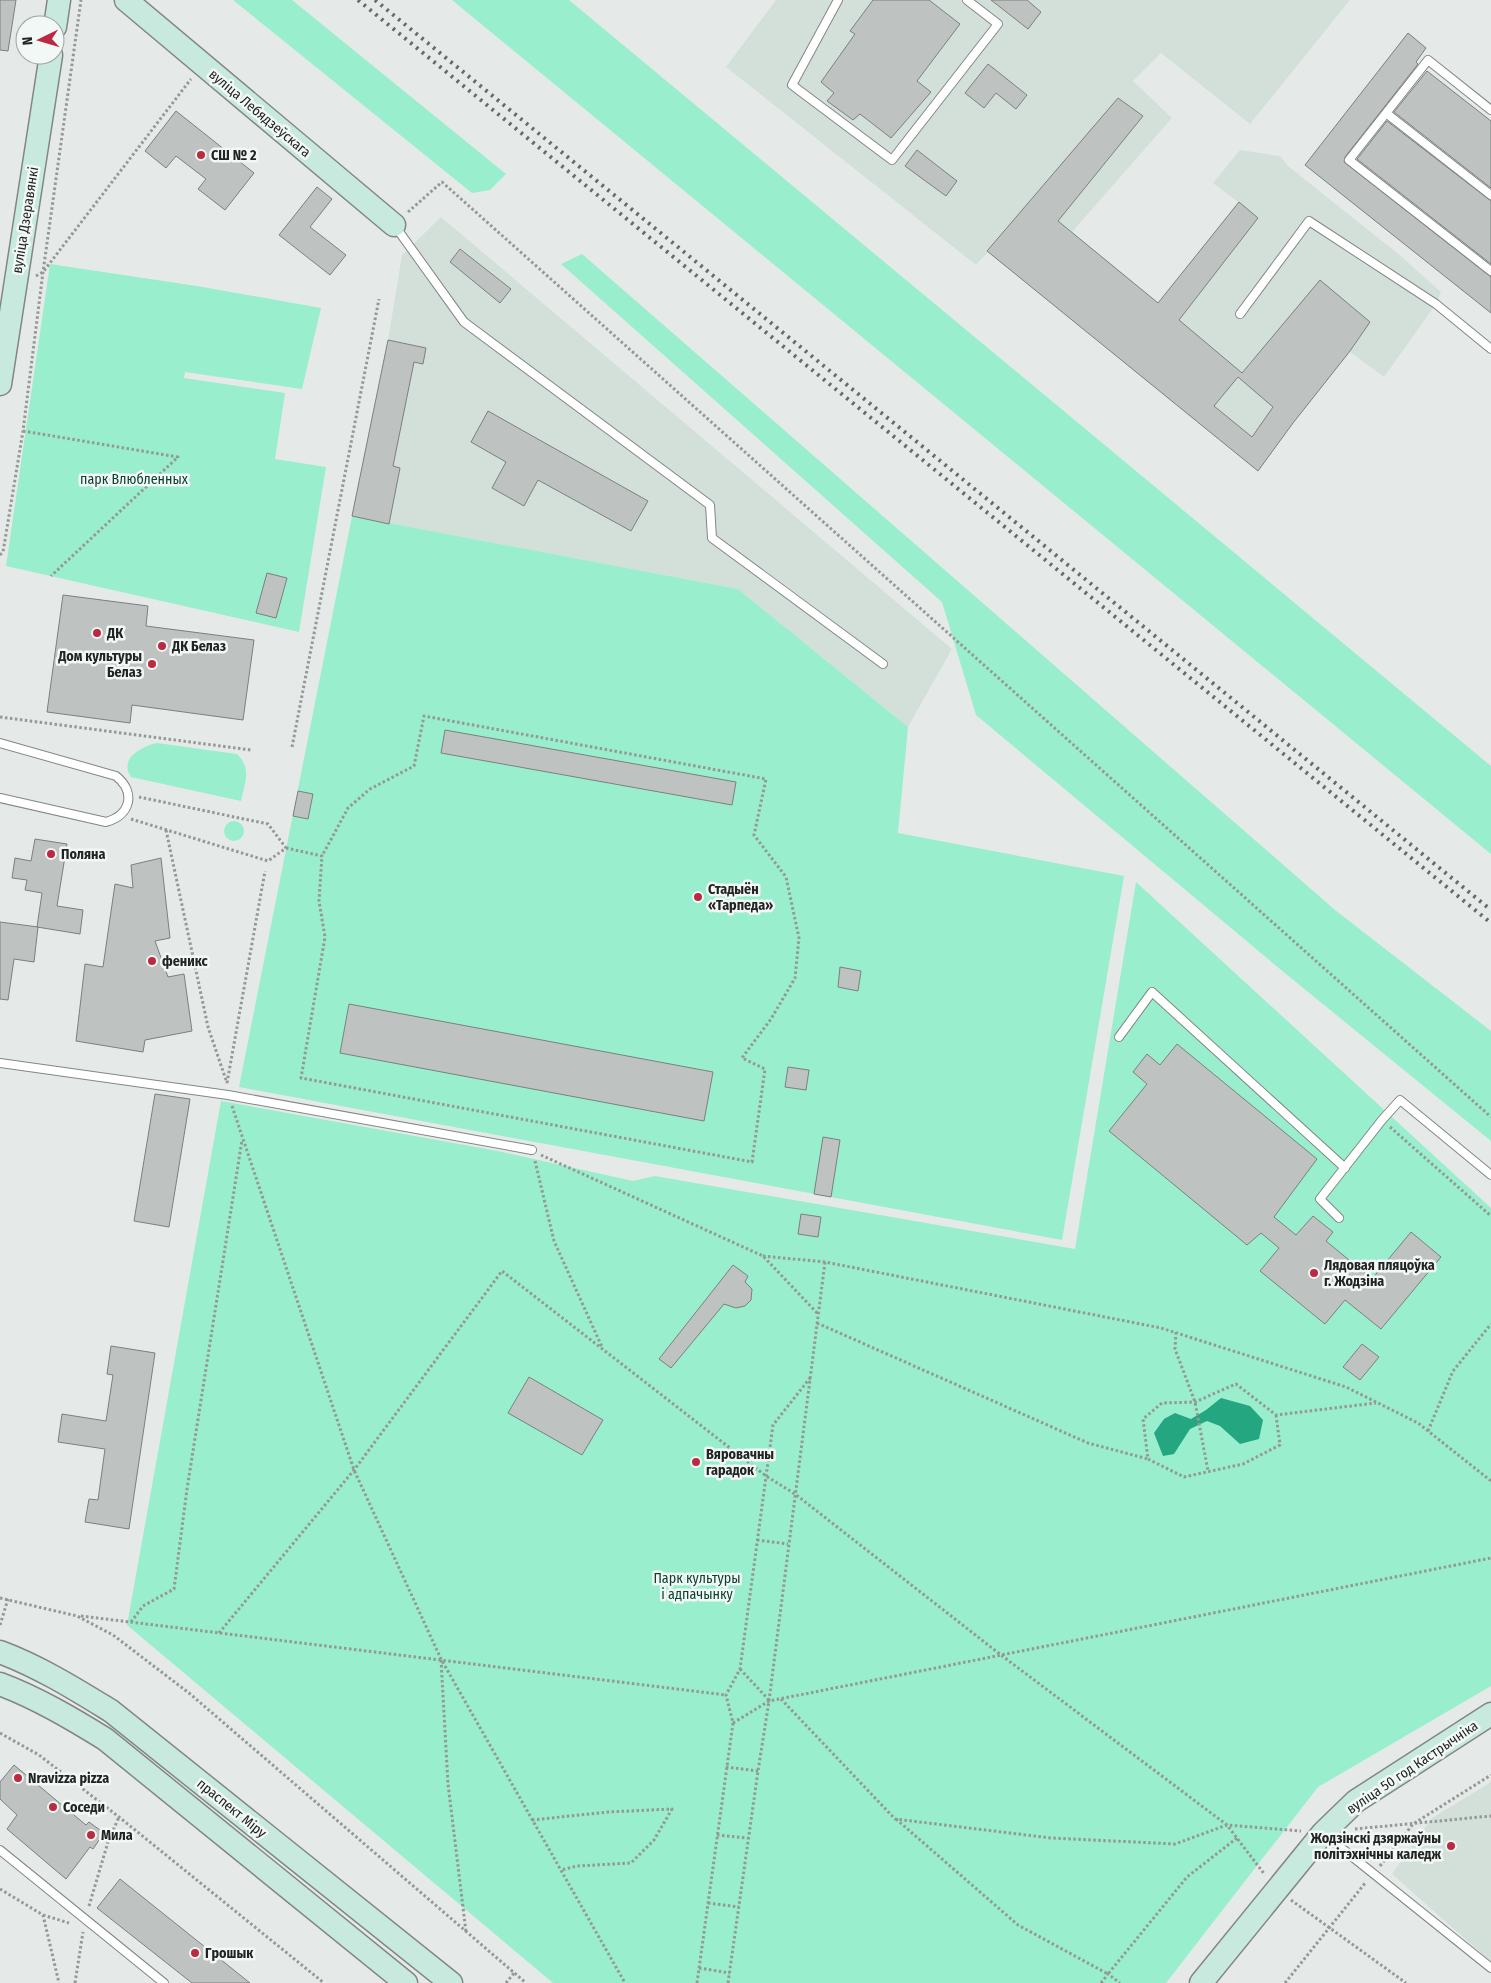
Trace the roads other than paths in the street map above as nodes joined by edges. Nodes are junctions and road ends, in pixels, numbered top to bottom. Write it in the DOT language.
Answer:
graph roads {
  1 [pos="59,0"];
  2 [pos="126,0"];
  3 [pos="838,0"];
  4 [pos="967,0"];
  5 [pos="57,15"];
  6 [pos="49,65"];
  7 [pos="1491,110"];
  8 [pos="1386,113"];
  9 [pos="1491,196"];
  10 [pos="394,225"];
  11 [pos="1491,271"];
  12 [pos="1240,314"];
  13 [pos="1491,349"];
  14 [pos="0,384"];
  15 [pos="883,664"];
  16 [pos="0,742"];
  17 [pos="0,798"];
  18 [pos="1119,1037"];
  19 [pos="0,1063"];
  20 [pos="532,1150"];
  21 [pos="1345,1168"];
  22 [pos="1491,1174"];
  23 [pos="1339,1218"];
  24 [pos="0,1652"];
  25 [pos="0,1684"];
  26 [pos="1491,1714"];
  27 [pos="1322,1833"];
  28 [pos="0,1850"];
  29 [pos="1491,1968"];
  30 [pos="164,1983"];
  31 [pos="406,1983"];
  32 [pos="451,1983"];
  33 [pos="1201,1983"];
  1 -- 5 [label="main road"];
  2 -- 10 [label="main road, вуліца Лебядзеўскага"];
  3 -- 4 [label="lane"];
  6 -- 14 [label="main road, вуліца Дзеравянкі"];
  7 -- 8 [label="lane"];
  8 -- 9 [label="lane"];
  8 -- 11 [label="lane"];
  10 -- 15 [label="lane"];
  12 -- 13 [label="lane"];
  16 -- 17 [label="lane"];
  18 -- 21 [label="lane"];
  19 -- 20 [label="lane"];
  21 -- 22 [label="lane"];
  21 -- 23 [label="lane"];
  24 -- 32 [label="main road, праспект Міру"];
  25 -- 31 [label="main road, праспект Міру"];
  26 -- 27 [label="main road, вуліца 50 год Кастрычніка"];
  27 -- 29 [label="lane"];
  27 -- 33 [label="main road, вуліца 50 год Кастрычніка"];
  28 -- 30 [label="lane"];
}
